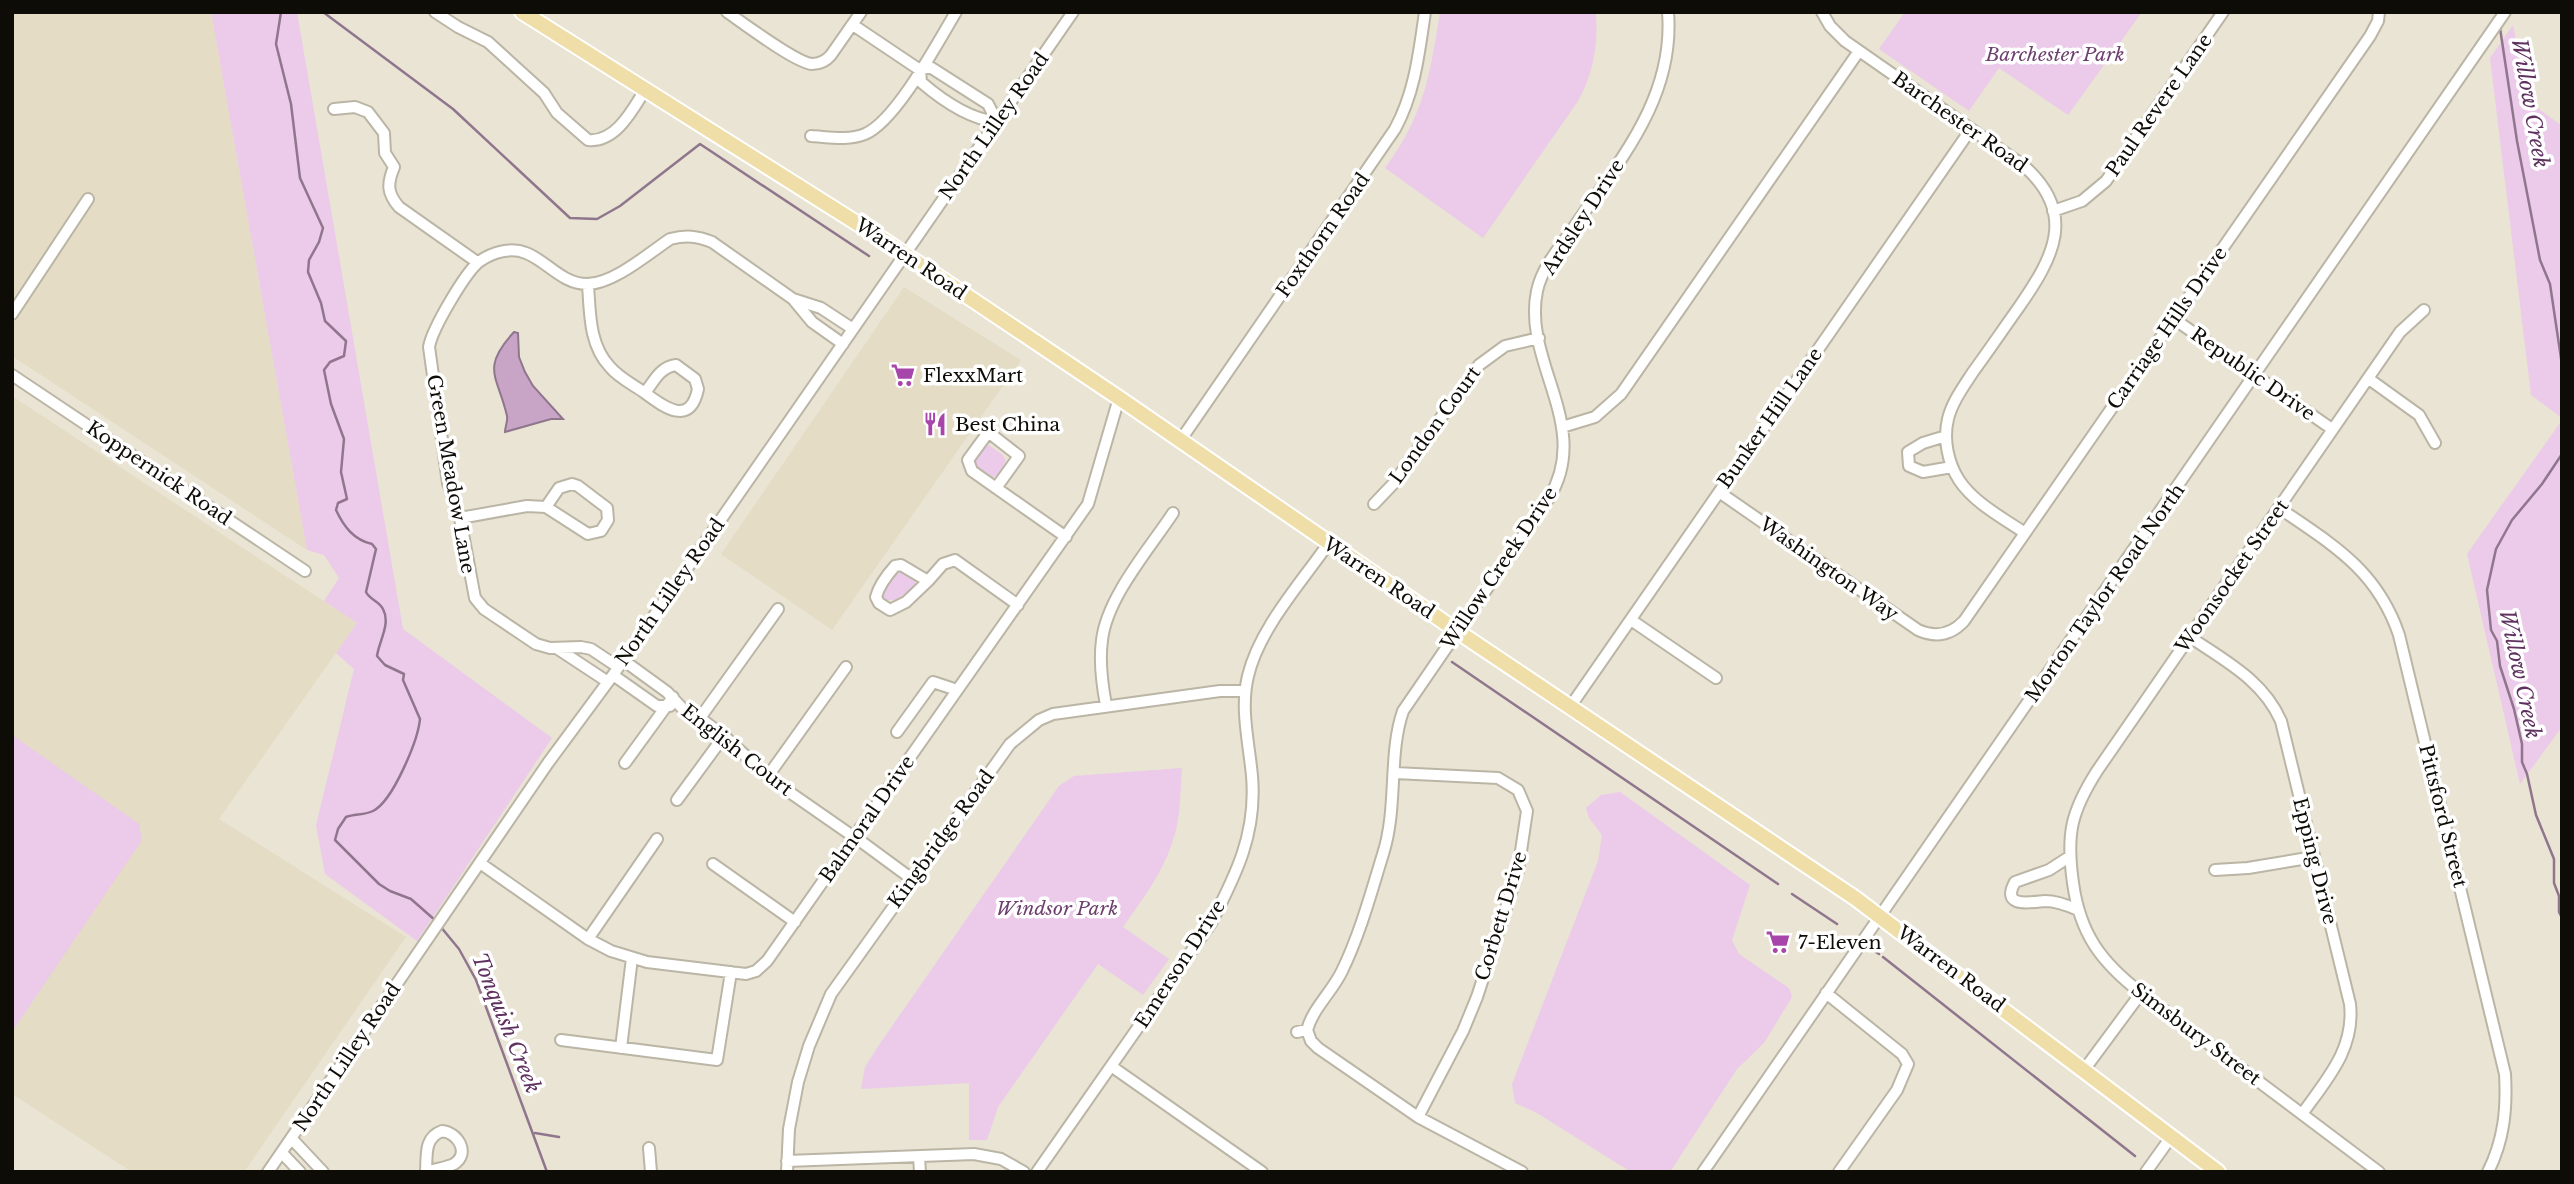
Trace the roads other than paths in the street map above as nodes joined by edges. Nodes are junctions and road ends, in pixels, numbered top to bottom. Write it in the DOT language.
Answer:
graph roads {
  1 [pos="435,12"];
  2 [pos="522,12"];
  3 [pos="727,12"];
  4 [pos="861,12"];
  5 [pos="956,12"];
  6 [pos="1073,12"];
  7 [pos="1425,12"];
  8 [pos="1668,12"];
  9 [pos="1822,12"];
  10 [pos="2223,12"];
  11 [pos="2379,12"];
  12 [pos="2505,12"];
  13 [pos="852,25"];
  14 [pos="1859,51"];
  15 [pos="920,70"];
  16 [pos="645,90"];
  17 [pos="334,109"];
  18 [pos="997,122"];
  19 [pos="1971,129"];
  20 [pos="811,135"];
  21 [pos="88,199"];
  22 [pos="2053,211"];
  23 [pos="905,254"];
  24 [pos="477,262"];
  25 [pos="588,284"];
  26 [pos="793,299"];
  27 [pos="2424,310"];
  28 [pos="12,314"];
  29 [pos="2174,319"];
  30 [pos="853,329"];
  31 [pos="1539,338"];
  32 [pos="843,344"];
  33 [pos="12,375"];
  34 [pos="2255,376"];
  35 [pos="2369,379"];
  36 [pos="645,393"];
  37 [pos="1119,398"];
  38 [pos="1562,427"];
  39 [pos="2332,429"];
  40 [pos="1946,436"];
  41 [pos="1180,441"];
  42 [pos="2435,443"];
  43 [pos="1952,467"];
  44 [pos="996,488"];
  45 [pos="1719,492"];
  46 [pos="1374,504"];
  47 [pos="546,507"];
  48 [pos="2279,508"];
  49 [pos="1173,513"];
  50 [pos="460,518"];
  51 [pos="2025,533"];
  52 [pos="1066,537"];
  53 [pos="1328,544"];
  54 [pos="305,571"];
  55 [pos="928,580"];
  56 [pos="1018,605"];
  57 [pos="778,608"];
  58 [pos="1631,620"];
  59 [pos="1457,631"];
  60 [pos="1943,634"];
  61 [pos="2190,637"];
  62 [pos="558,649"];
  63 [pos="846,667"];
  64 [pos="615,671"];
  65 [pos="1716,678"];
  66 [pos="957,690"];
  67 [pos="1245,691"];
  68 [pos="669,701"];
  69 [pos="1106,705"];
  70 [pos="1570,707"];
  71 [pos="700,718"];
  72 [pos="897,732"];
  73 [pos="724,736"];
  74 [pos="625,763"];
  75 [pos="1395,773"];
  76 [pos="768,776"];
  77 [pos="677,800"];
  78 [pos="657,839"];
  79 [pos="857,839"];
  80 [pos="2069,857"];
  81 [pos="2314,857"];
  82 [pos="480,863"];
  83 [pos="713,864"];
  84 [pos="2215,870"];
  85 [pos="912,879"];
  86 [pos="2078,910"];
  87 [pos="1880,916"];
  88 [pos="795,922"];
  89 [pos="588,939"];
  90 [pos="632,958"];
  91 [pos="731,972"];
  92 [pos="1826,993"];
  93 [pos="2141,993"];
  94 [pos="561,1040"];
  95 [pos="621,1048"];
  96 [pos="1111,1066"];
  97 [pos="2084,1070"];
  98 [pos="2302,1114"];
  99 [pos="1419,1117"];
  100 [pos="2171,1137"];
  101 [pos="292,1139"];
  102 [pos="649,1148"];
  103 [pos="282,1153"];
  104 [pos="919,1157"];
  105 [pos="787,1166"];
  106 [pos="268,1172"];
  107 [pos="300,1172"];
  108 [pos="323,1172"];
  109 [pos="651,1172"];
  110 [pos="920,1172"];
  111 [pos="1024,1172"];
  112 [pos="1037,1172"];
  113 [pos="1262,1172"];
  114 [pos="1522,1172"];
  115 [pos="1703,1172"];
  116 [pos="1839,1172"];
  117 [pos="2146,1172"];
  118 [pos="2218,1172"];
  119 [pos="2379,1172"];
  120 [pos="2488,1172"];
  1 -- 16 [label="street"];
  2 -- 16 [label="main road, Warren Road"];
  3 -- 13 [label="street"];
  4 -- 13 [label="street"];
  5 -- 15 [label="street"];
  6 -- 18 [label="street, North Lilley Road"];
  7 -- 41 [label="street, Foxthorn Road"];
  8 -- 31 [label="street, Ardsley Drive"];
  9 -- 14 [label="street, Barchester Road"];
  10 -- 22 [label="street, Paul Revere Lane"];
  11 -- 29 [label="street, Carriage Hills Drive"];
  12 -- 34 [label="street, Morton Taylor Road North"];
  13 -- 15 [label="street"];
  14 -- 19 [label="street, Barchester Road"];
  14 -- 38 [label="street"];
  15 -- 18 [label="street"];
  15 -- 18 [label="street"];
  15 -- 20 [label="street"];
  16 -- 23 [label="main road, Warren Road"];
  17 -- 24 [label="street"];
  18 -- 23 [label="street, North Lilley Road"];
  19 -- 22 [label="street, Barchester Road"];
  19 -- 45 [label="street, Bunker Hill Lane"];
  21 -- 28 [label="street"];
  22 -- 40 [label="street, Barchester Road"];
  23 -- 30 [label="street, North Lilley Road"];
  23 -- 37 [label="main road, Warren Road"];
  24 -- 25 [label="street"];
  24 -- 50 [label="street, Green Meadow Lane"];
  25 -- 26 [label="street"];
  25 -- 36 [label="street"];
  26 -- 30 [label="street"];
  26 -- 32 [label="street"];
  27 -- 35 [label="street, Woonsocket Street"];
  29 -- 34 [label="street, Republic Drive"];
  29 -- 51 [label="street, Carriage Hills Drive"];
  30 -- 32 [label="street, North Lilley Road"];
  31 -- 38 [label="street, Ardsley Drive"];
  31 -- 46 [label="street, London Court"];
  32 -- 64 [label="street, North Lilley Road"];
  33 -- 54 [label="street, Koppernick Road"];
  34 -- 39 [label="street, Republic Drive"];
  34 -- 87 [label="street, Morton Taylor Road North"];
  35 -- 39 [label="street, Woonsocket Street"];
  35 -- 42 [label="street"];
  36 -- 36 [label="street"];
  37 -- 41 [label="main road, Warren Road"];
  37 -- 52 [label="street, Balmoral Drive"];
  38 -- 59 [label="street, Willow Creek Drive"];
  39 -- 48 [label="street, Woonsocket Street"];
  40 -- 43 [label="street, Barchester Road"];
  40 -- 43 [label="street"];
  41 -- 53 [label="main road, Warren Road"];
  43 -- 51 [label="street, Barchester Road"];
  44 -- 44 [label="street"];
  44 -- 52 [label="street"];
  45 -- 58 [label="street, Bunker Hill Lane"];
  45 -- 60 [label="street, Washington Way"];
  47 -- 47 [label="street"];
  47 -- 50 [label="street"];
  48 -- 61 [label="street, Woonsocket Street"];
  48 -- 120 [label="street, Pittsford Street"];
  49 -- 69 [label="street"];
  50 -- 62 [label="street, Green Meadow Lane"];
  51 -- 60 [label="street, Carriage Hills Drive"];
  52 -- 56 [label="street, Balmoral Drive"];
  53 -- 59 [label="main road, Warren Road"];
  53 -- 67 [label="street, Emerson Drive"];
  55 -- 55 [label="street"];
  55 -- 56 [label="street"];
  56 -- 66 [label="street, Balmoral Drive"];
  57 -- 71 [label="street"];
  58 -- 65 [label="street"];
  58 -- 70 [label="street, Bunker Hill Lane"];
  59 -- 70 [label="main road, Warren Road"];
  59 -- 75 [label="street, Willow Creek Drive"];
  61 -- 80 [label="street, Woonsocket Street"];
  61 -- 81 [label="street, Epping Drive"];
  62 -- 64 [label="street"];
  62 -- 64 [label="street, Green Meadow Lane"];
  63 -- 76 [label="street"];
  64 -- 68 [label="street, English Court"];
  64 -- 68 [label="street"];
  64 -- 82 [label="street, North Lilley Road"];
  66 -- 72 [label="street"];
  66 -- 79 [label="street, Balmoral Drive"];
  67 -- 69 [label="street, Kingbridge Road"];
  67 -- 96 [label="street, Emerson Drive"];
  68 -- 71 [label="street, English Court"];
  68 -- 74 [label="street"];
  69 -- 85 [label="street, Kingbridge Road"];
  70 -- 87 [label="main road, Warren Road"];
  71 -- 73 [label="street, English Court"];
  73 -- 76 [label="street, English Court"];
  73 -- 77 [label="street"];
  75 -- 99 [label="street, Willow Creek Drive"];
  75 -- 99 [label="street, Corbett Drive"];
  76 -- 79 [label="street, English Court"];
  78 -- 89 [label="street"];
  79 -- 85 [label="street, English Court"];
  79 -- 88 [label="street, Balmoral Drive"];
  80 -- 86 [label="street, Simsbury Street"];
  80 -- 86 [label="street"];
  81 -- 84 [label="street"];
  81 -- 98 [label="street, Epping Drive"];
  82 -- 89 [label="street, Balmoral Drive"];
  82 -- 101 [label="street, North Lilley Road"];
  83 -- 88 [label="street"];
  85 -- 105 [label="street, Kingbridge Road"];
  86 -- 93 [label="street, Simsbury Street"];
  87 -- 92 [label="street, Morton Taylor Road North"];
  87 -- 97 [label="main road, Warren Road"];
  88 -- 91 [label="street, Balmoral Drive"];
  89 -- 90 [label="street, Balmoral Drive"];
  90 -- 91 [label="street, Balmoral Drive"];
  90 -- 95 [label="street"];
  91 -- 95 [label="street"];
  92 -- 115 [label="street, Morton Taylor Road North"];
  92 -- 116 [label="street"];
  93 -- 97 [label="street"];
  93 -- 98 [label="street, Simsbury Street"];
  94 -- 95 [label="street"];
  96 -- 112 [label="street, Emerson Drive"];
  96 -- 113 [label="street"];
  97 -- 100 [label="main road, Warren Road"];
  98 -- 119 [label="street, Simsbury Street"];
  99 -- 114 [label="street"];
  100 -- 117 [label="street"];
  100 -- 118 [label="main road, Warren Road"];
  101 -- 103 [label="street, North Lilley Road"];
  101 -- 108 [label="street"];
  102 -- 109 [label="street"];
  103 -- 106 [label="street, North Lilley Road"];
  103 -- 107 [label="street"];
  104 -- 105 [label="street"];
  104 -- 110 [label="street"];
  104 -- 111 [label="street"];
}
